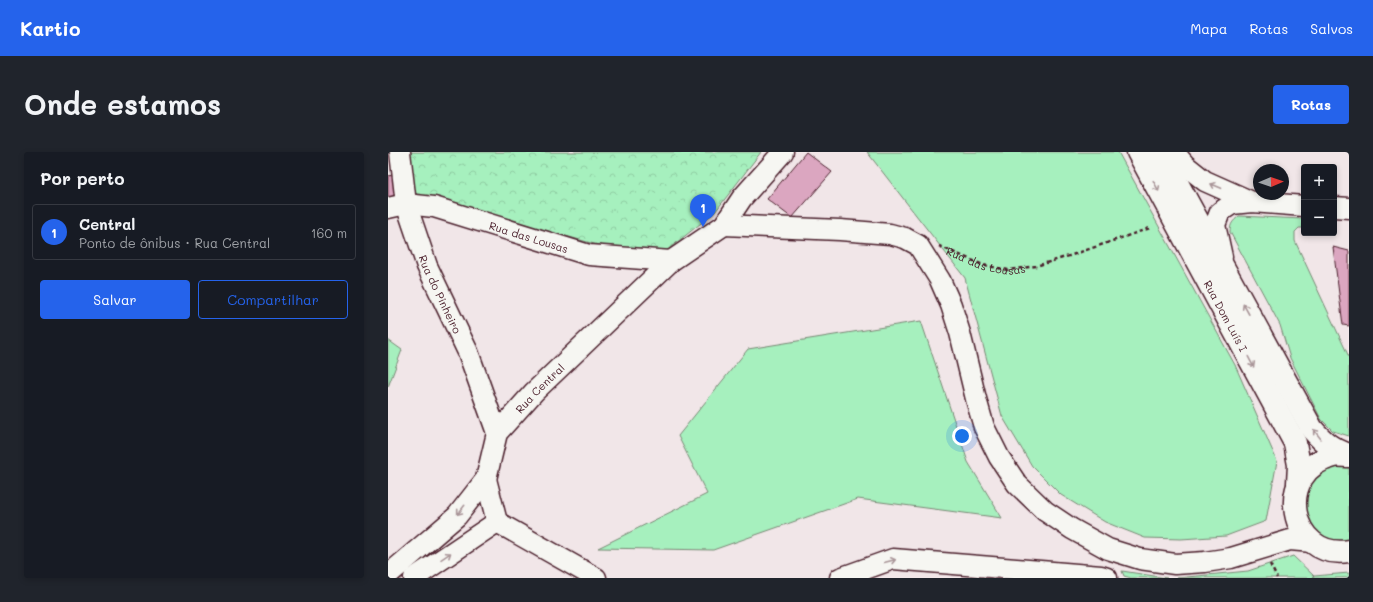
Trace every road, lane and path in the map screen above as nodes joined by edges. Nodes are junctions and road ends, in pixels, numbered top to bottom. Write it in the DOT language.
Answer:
graph roads {
  1 [pos="400,152"];
  2 [pos="783,152"];
  3 [pos="1138,152"];
  4 [pos="1160,152"];
  5 [pos="1174,152"];
  6 [pos="1252,202"];
  7 [pos="397,206"];
  8 [pos="1301,206"];
  9 [pos="1337,207"];
  10 [pos="1349,208"];
  11 [pos="724,225"];
  12 [pos="1150,228"];
  13 [pos="918,245"];
  14 [pos="671,261"];
  15 [pos="1225,270"];
  16 [pos="497,433"];
  17 [pos="1349,456"];
  18 [pos="486,479"];
  19 [pos="1298,483"];
  20 [pos="1295,505"];
  21 [pos="496,522"];
  22 [pos="1312,542"];
  23 [pos="1108,549"];
  24 [pos="1349,551"];
  25 [pos="1267,554"];
  26 [pos="395,574"];
  27 [pos="1104,577"];
  28 [pos="414,578"];
  29 [pos="596,578"];
  30 [pos="840,578"];
  31 [pos="1277,578"];
  1 -- 7 [label="street, Rua do Pinheiro"];
  2 -- 11 [label="street"];
  3 -- 19 [label="main road, Rua Dom Luís I, one-way"];
  4 -- 15 [label="main road, Rua Dom Luís I"];
  6 -- 5 [label="street, one-way"];
  6 -- 8 [label="street"];
  6 -- 15 [label="street"];
  7 -- 14 [label="street, Rua das Lousas"];
  7 -- 16 [label="street, Rua do Pinheiro"];
  9 -- 10 [label="street"];
  11 -- 13 [label="street"];
  11 -- 14 [label="street, Rua Central"];
  12 -- 13 [label="path, Rua das Lousas"];
  13 -- 23 [label="street"];
  14 -- 16 [label="street, Rua Central"];
  17 -- 15 [label="main road, Rua Dom Luís I, one-way"];
  16 -- 18 [label="street, Rua Central"];
  17 -- 19 [label="main road"];
  18 -- 21 [label="street"];
  18 -- 26 [label="street, Rua Central, one-way"];
  19 -- 20 [label="main road, Rua Dom Luís I"];
  20 -- 22 [label="main road, Rua Dom Luís I"];
  20 -- 25 [label="street"];
  28 -- 21 [label="street, one-way"];
  21 -- 29 [label="street"];
  22 -- 24 [label="main road"];
  22 -- 25 [label="street"];
  23 -- 25 [label="street"];
  23 -- 27 [label="street"];
  25 -- 31 [label="path"];
  30 -- 27 [label="street, one-way"];
}
